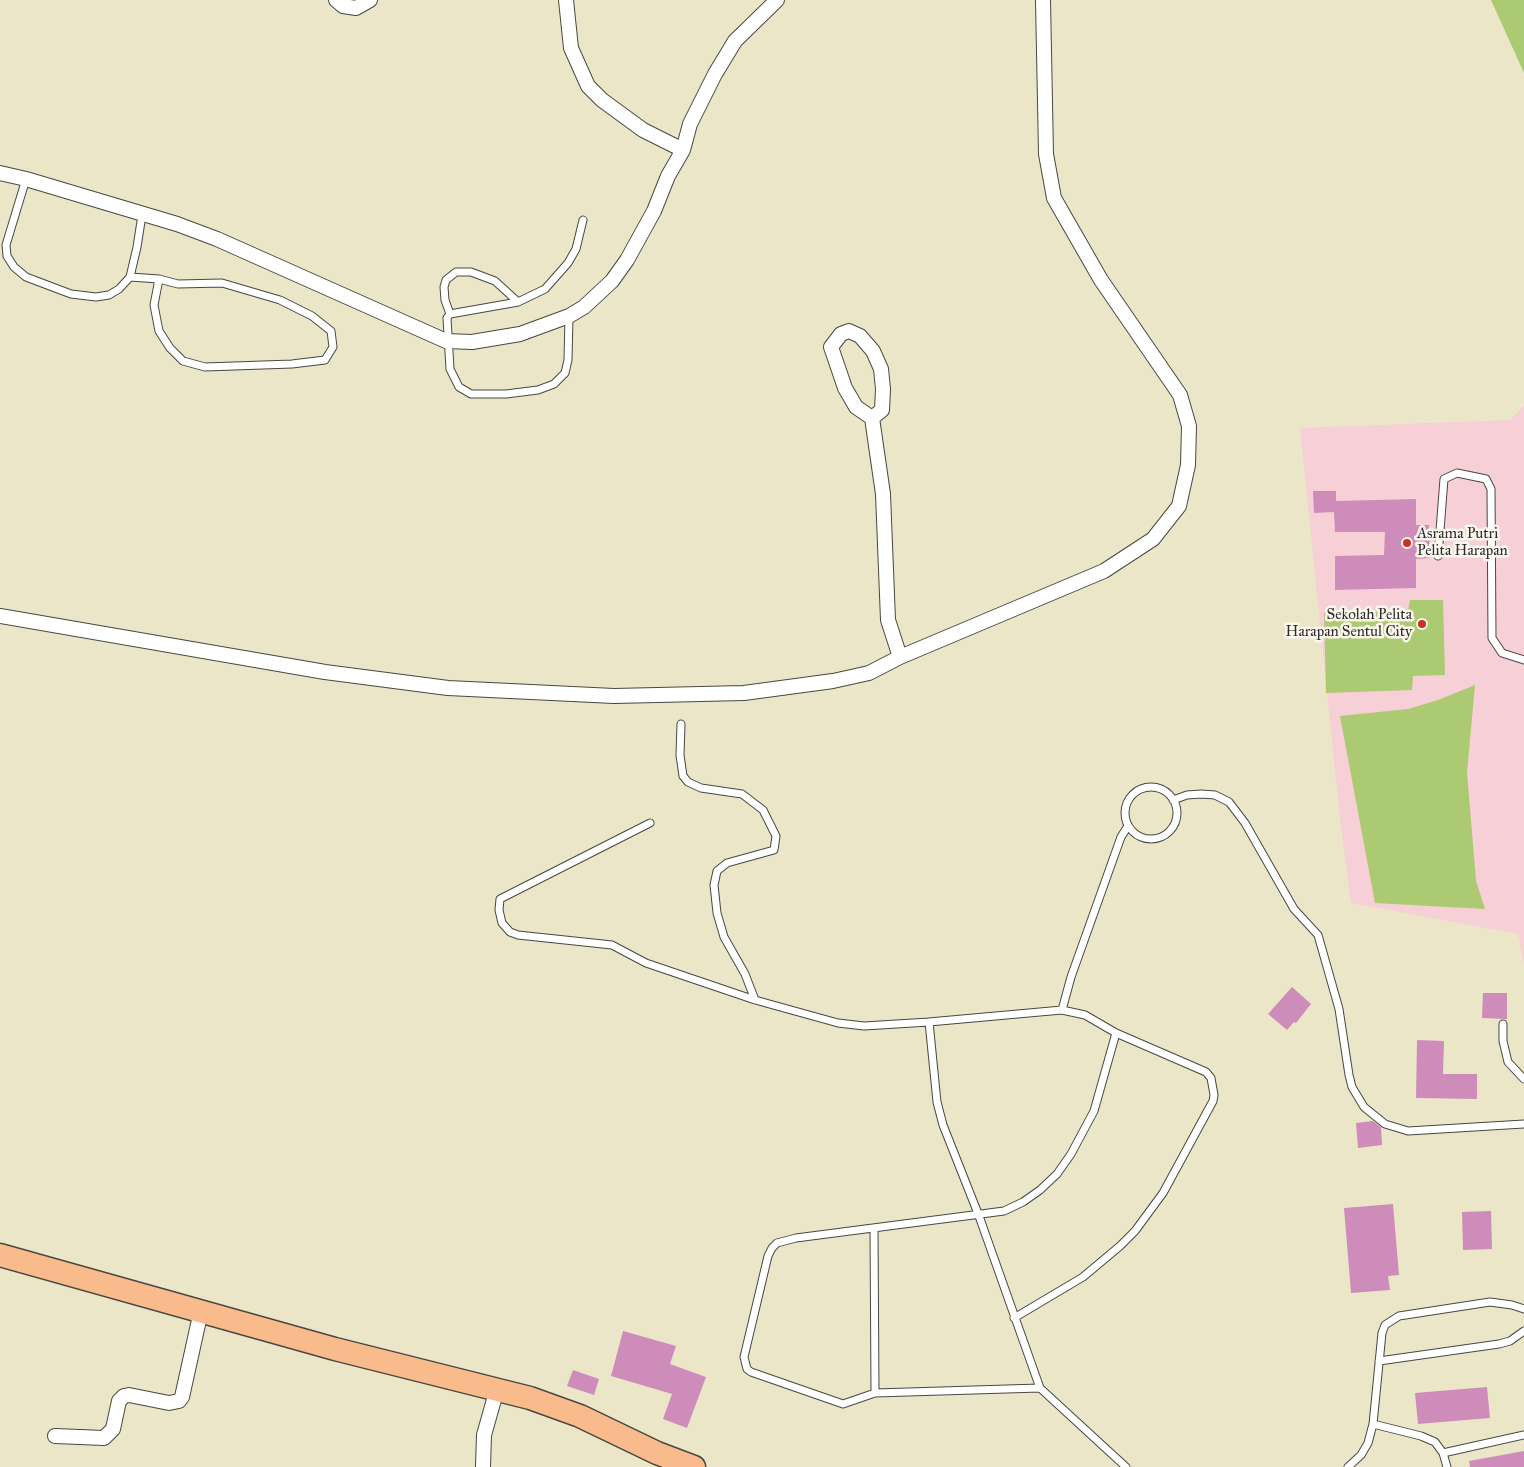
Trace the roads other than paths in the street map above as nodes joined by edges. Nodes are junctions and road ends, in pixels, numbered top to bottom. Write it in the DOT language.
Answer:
graph roads {
  1 [pos="336,0"];
  2 [pos="370,0"];
  3 [pos="566,0"];
  4 [pos="776,0"];
  5 [pos="1043,0"];
  6 [pos="683,150"];
  7 [pos="0,173"];
  8 [pos="26,178"];
  9 [pos="142,214"];
  10 [pos="583,220"];
  11 [pos="130,277"];
  12 [pos="159,279"];
  13 [pos="518,302"];
  14 [pos="450,314"];
  15 [pos="569,316"];
  16 [pos="446,341"];
  17 [pos="872,418"];
  18 [pos="1438,556"];
  19 [pos="0,616"];
  20 [pos="900,657"];
  21 [pos="1524,660"];
  22 [pos="681,724"];
  23 [pos="1173,800"];
  24 [pos="650,823"];
  25 [pos="1128,826"];
  26 [pos="755,1000"];
  27 [pos="1062,1010"];
  28 [pos="929,1022"];
  29 [pos="1503,1024"];
  30 [pos="1116,1034"];
  31 [pos="1524,1079"];
  32 [pos="1524,1124"];
  33 [pos="979,1216"];
  34 [pos="874,1229"];
  35 [pos="0,1255"];
  36 [pos="1524,1309"];
  37 [pos="201,1310"];
  38 [pos="1014,1318"];
  39 [pos="1524,1331"];
  40 [pos="1379,1361"];
  41 [pos="1040,1388"];
  42 [pos="497,1389"];
  43 [pos="876,1394"];
  44 [pos="1373,1424"];
  45 [pos="1524,1435"];
  46 [pos="55,1436"];
  47 [pos="1443,1453"];
  48 [pos="483,1467"];
  49 [pos="694,1467"];
  50 [pos="1126,1467"];
  51 [pos="1348,1467"];
  52 [pos="1447,1467"];
  1 -- 2 [label="street"];
  3 -- 6 [label="street"];
  4 -- 6 [label="street"];
  5 -- 20 [label="street"];
  6 -- 15 [label="street"];
  7 -- 8 [label="street"];
  8 -- 9 [label="street"];
  8 -- 11 [label="lane"];
  9 -- 11 [label="lane"];
  9 -- 16 [label="street"];
  10 -- 13 [label="lane"];
  11 -- 12 [label="lane"];
  12 -- 12 [label="lane"];
  13 -- 14 [label="lane"];
  13 -- 14 [label="lane"];
  14 -- 16 [label="lane"];
  15 -- 16 [label="street"];
  15 -- 16 [label="lane"];
  17 -- 17 [label="street"];
  17 -- 20 [label="street"];
  18 -- 21 [label="lane"];
  19 -- 20 [label="street"];
  22 -- 26 [label="lane"];
  23 -- 25 [label="lane"];
  23 -- 25 [label="lane"];
  23 -- 32 [label="lane"];
  24 -- 26 [label="lane"];
  25 -- 27 [label="lane"];
  26 -- 28 [label="lane"];
  27 -- 28 [label="lane"];
  27 -- 30 [label="lane"];
  28 -- 33 [label="lane"];
  29 -- 31 [label="lane"];
  30 -- 33 [label="lane"];
  30 -- 38 [label="lane"];
  33 -- 34 [label="lane"];
  33 -- 38 [label="lane"];
  34 -- 43 [label="lane"];
  34 -- 43 [label="lane"];
  35 -- 37 [label="main road"];
  36 -- 40 [label="lane"];
  37 -- 42 [label="main road"];
  37 -- 46 [label="street"];
  38 -- 41 [label="lane"];
  39 -- 40 [label="lane"];
  40 -- 44 [label="lane"];
  41 -- 43 [label="lane"];
  41 -- 50 [label="lane"];
  42 -- 48 [label="street"];
  42 -- 49 [label="main road"];
  44 -- 47 [label="lane"];
  44 -- 51 [label="lane"];
  45 -- 47 [label="lane"];
  47 -- 52 [label="lane"];
}
